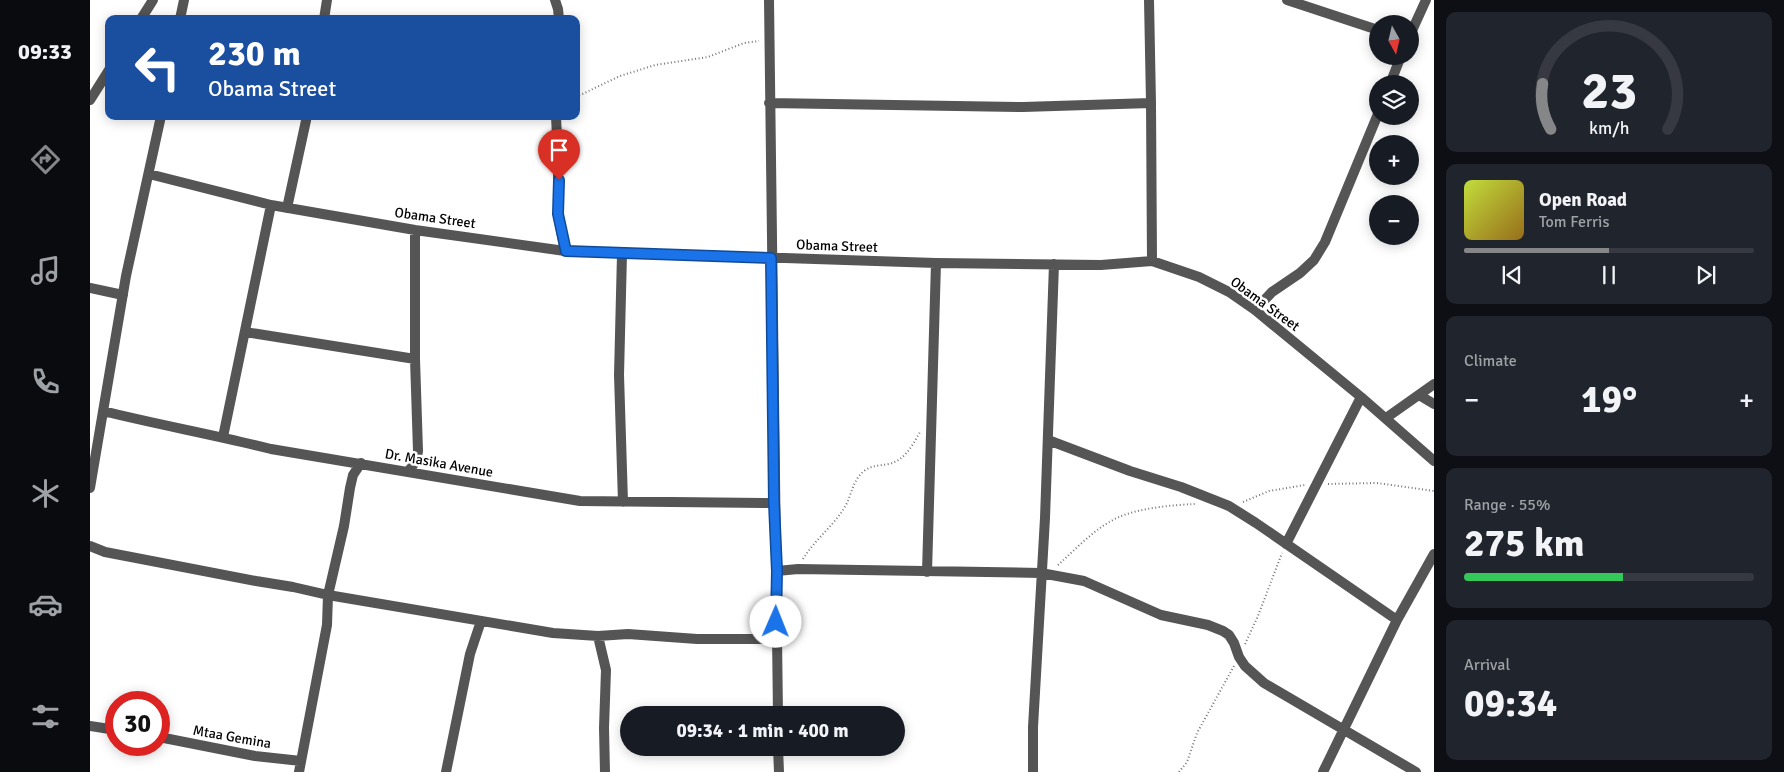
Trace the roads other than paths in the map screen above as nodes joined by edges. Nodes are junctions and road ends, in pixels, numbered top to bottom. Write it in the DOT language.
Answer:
graph roads {
  1 [pos="153,0"];
  2 [pos="184,0"];
  3 [pos="327,0"];
  4 [pos="555,0"];
  5 [pos="769,0"];
  6 [pos="1149,0"];
  7 [pos="1287,0"];
  8 [pos="1426,0"];
  9 [pos="144,15"];
  10 [pos="181,15"];
  11 [pos="325,15"];
  12 [pos="559,15"];
  13 [pos="1419,15"];
  14 [pos="1369,27"];
  15 [pos="105,75"];
  16 [pos="92,93"];
  17 [pos="769,103"];
  18 [pos="1151,103"];
  19 [pos="159,120"];
  20 [pos="306,120"];
  21 [pos="556,120"];
  22 [pos="1374,125"];
  23 [pos="149,174"];
  24 [pos="271,205"];
  25 [pos="287,208"];
  26 [pos="415,230"];
  27 [pos="566,251"];
  28 [pos="622,254"];
  29 [pos="771,258"];
  30 [pos="1152,261"];
  31 [pos="936,263"];
  32 [pos="1054,264"];
  33 [pos="90,288"];
  34 [pos="123,295"];
  35 [pos="1255,310"];
  36 [pos="245,332"];
  37 [pos="415,359"];
  38 [pos="1434,384"];
  39 [pos="1418,395"];
  40 [pos="1361,397"];
  41 [pos="1434,404"];
  42 [pos="103,411"];
  43 [pos="1386,418"];
  44 [pos="224,437"];
  45 [pos="1048,440"];
  46 [pos="94,448"];
  47 [pos="1434,461"];
  48 [pos="361,463"];
  49 [pos="408,472"];
  50 [pos="90,488"];
  51 [pos="623,502"];
  52 [pos="774,503"];
  53 [pos="1286,544"];
  54 [pos="90,546"];
  55 [pos="1434,554"];
  56 [pos="777,571"];
  57 [pos="928,572"];
  58 [pos="1045,573"];
  59 [pos="328,595"];
  60 [pos="1397,620"];
  61 [pos="481,621"];
  62 [pos="598,636"];
  63 [pos="776,638"];
  64 [pos="778,706"];
  65 [pos="90,726"];
  66 [pos="105,728"];
  67 [pos="1343,728"];
  68 [pos="170,740"];
  69 [pos="778,756"];
  70 [pos="300,767"];
  71 [pos="446,772"];
  72 [pos="605,772"];
  73 [pos="779,772"];
  74 [pos="1033,772"];
  75 [pos="1323,772"];
  76 [pos="1416,772"];
  1 -- 9 [label="street"];
  2 -- 10 [label="street"];
  3 -- 11 [label="street"];
  4 -- 12 [label="street"];
  5 -- 17 [label="street"];
  6 -- 18 [label="street"];
  7 -- 14 [label="street"];
  8 -- 13 [label="street"];
  15 -- 16 [label="street"];
  17 -- 18 [label="street"];
  17 -- 29 [label="street"];
  18 -- 30 [label="street"];
  19 -- 23 [label="street"];
  20 -- 25 [label="street"];
  21 -- 27 [label="street"];
  22 -- 35 [label="street"];
  23 -- 24 [label="street, Obama Street"];
  23 -- 34 [label="street"];
  24 -- 25 [label="street, Obama Street"];
  24 -- 36 [label="street"];
  25 -- 26 [label="street, Obama Street"];
  26 -- 27 [label="street, Obama Street"];
  26 -- 37 [label="street"];
  27 -- 28 [label="street, Obama Street"];
  28 -- 29 [label="street, Obama Street"];
  28 -- 51 [label="street"];
  29 -- 31 [label="street, Obama Street"];
  29 -- 52 [label="street"];
  30 -- 32 [label="street, Obama Street"];
  30 -- 35 [label="street, Obama Street"];
  31 -- 32 [label="street, Obama Street"];
  31 -- 57 [label="street"];
  32 -- 45 [label="street"];
  33 -- 34 [label="street"];
  34 -- 42 [label="street"];
  35 -- 40 [label="street, Obama Street"];
  36 -- 37 [label="street"];
  36 -- 44 [label="street"];
  37 -- 49 [label="street"];
  38 -- 39 [label="street"];
  39 -- 41 [label="street"];
  39 -- 43 [label="street"];
  40 -- 43 [label="street, Obama Street"];
  40 -- 53 [label="street"];
  42 -- 44 [label="street, Dr. Masika Avenue"];
  42 -- 46 [label="street"];
  43 -- 47 [label="street, Obama Street"];
  44 -- 48 [label="street, Dr. Masika Avenue"];
  45 -- 53 [label="street"];
  45 -- 58 [label="street"];
  46 -- 50 [label="street"];
  48 -- 49 [label="street, Dr. Masika Avenue"];
  48 -- 59 [label="street"];
  49 -- 51 [label="street, Dr. Masika Avenue"];
  51 -- 52 [label="street, Dr. Masika Avenue"];
  52 -- 56 [label="street"];
  53 -- 60 [label="street"];
  54 -- 59 [label="street"];
  55 -- 60 [label="street"];
  56 -- 57 [label="street"];
  56 -- 63 [label="street"];
  57 -- 58 [label="street"];
  58 -- 67 [label="street"];
  58 -- 74 [label="street"];
  59 -- 61 [label="street"];
  59 -- 70 [label="street"];
  60 -- 67 [label="street"];
  61 -- 62 [label="street"];
  61 -- 71 [label="street"];
  62 -- 63 [label="street"];
  62 -- 72 [label="street"];
  63 -- 64 [label="street"];
  65 -- 66 [label="street"];
  67 -- 75 [label="street"];
  67 -- 76 [label="street"];
  68 -- 70 [label="street, Mtaa Gemina"];
  69 -- 73 [label="street"];
}
